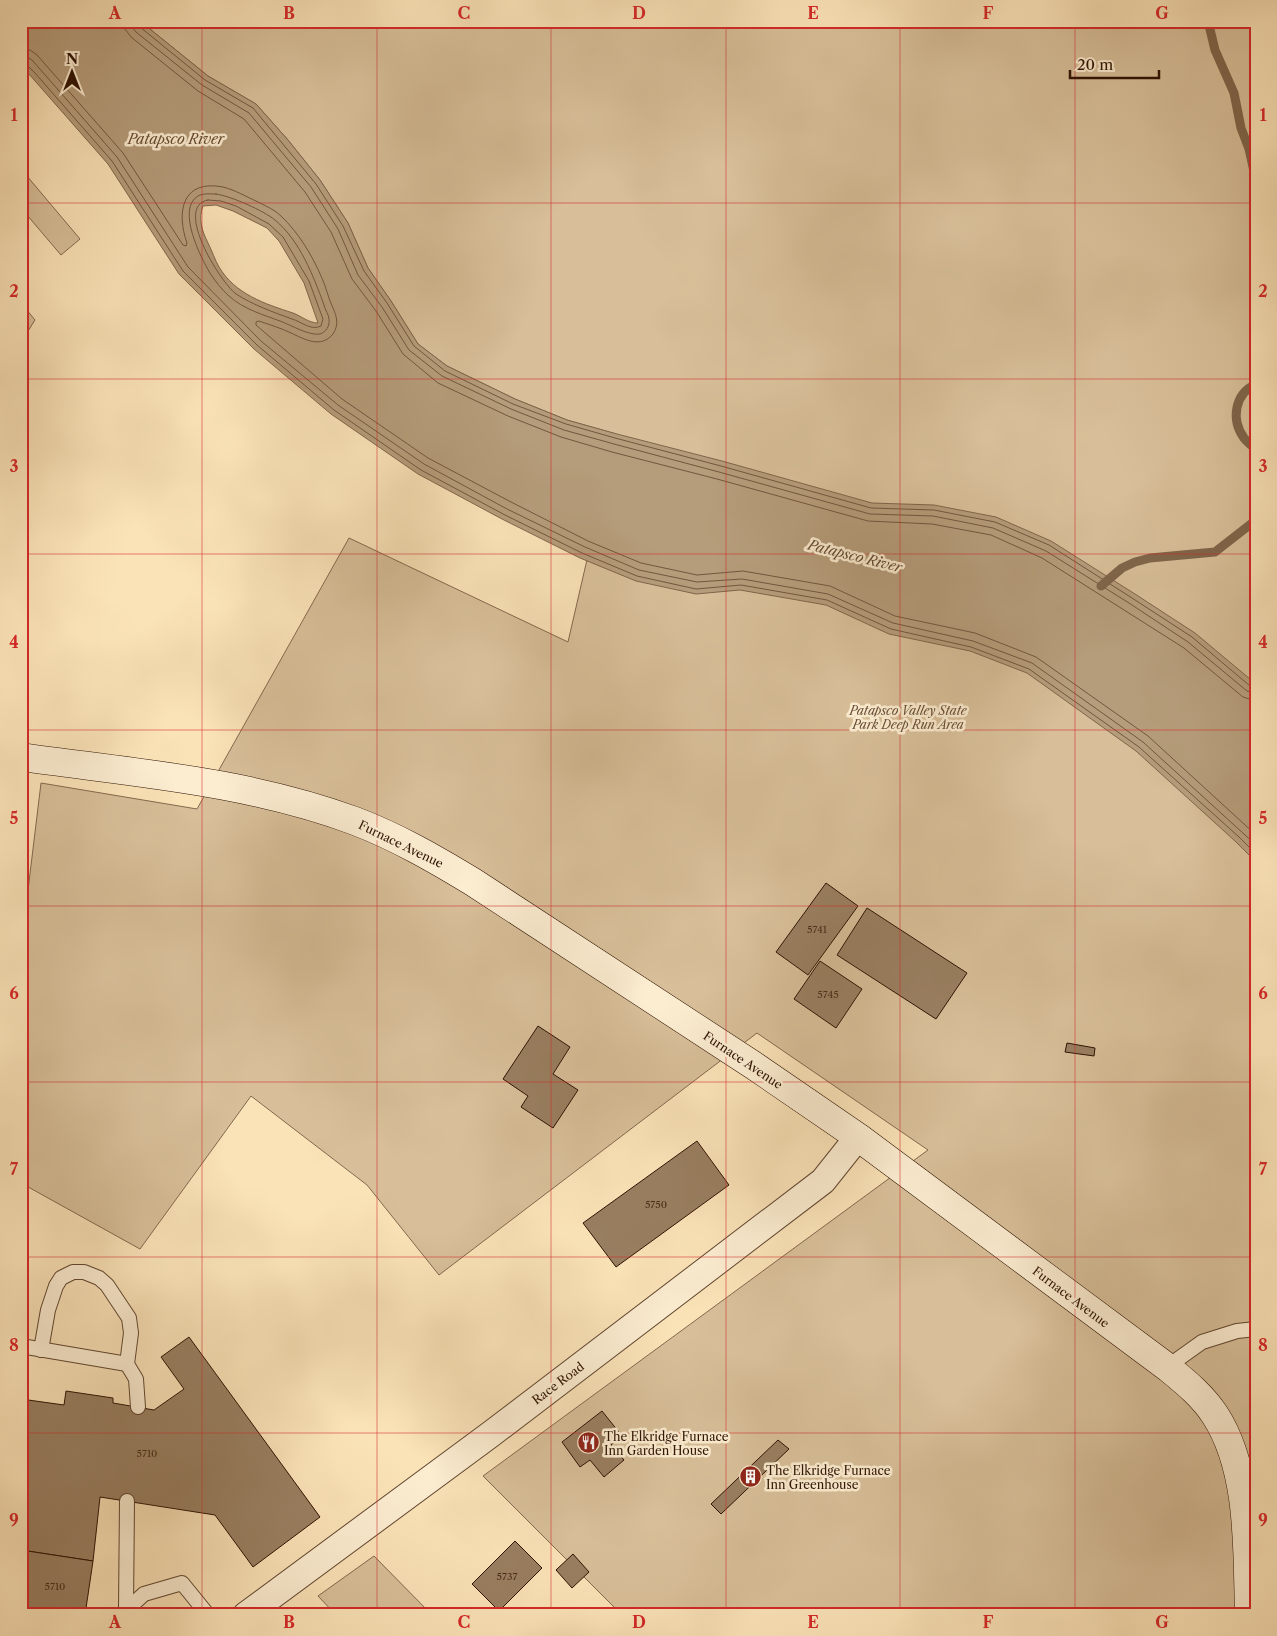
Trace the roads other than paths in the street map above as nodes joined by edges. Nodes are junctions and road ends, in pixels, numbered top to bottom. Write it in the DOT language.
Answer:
graph roads {
  1 [pos="21,757"];
  2 [pos="858,1137"];
  3 [pos="1256,1329"];
  4 [pos="21,1346"];
  5 [pos="41,1350"];
  6 [pos="128,1364"];
  7 [pos="1167,1367"];
  8 [pos="138,1407"];
  9 [pos="127,1501"];
  10 [pos="123,1612"];
  11 [pos="208,1615"];
  12 [pos="246,1615"];
  13 [pos="1249,1615"];
  1 -- 2 [label="street, Furnace Avenue"];
  2 -- 7 [label="street, Furnace Avenue"];
  2 -- 12 [label="street, Race Road"];
  3 -- 7 [label="lane"];
  4 -- 5 [label="lane"];
  5 -- 6 [label="lane"];
  5 -- 6 [label="lane"];
  6 -- 8 [label="lane"];
  7 -- 13 [label="street, Furnace Avenue"];
  9 -- 10 [label="lane"];
  10 -- 11 [label="lane"];
}
